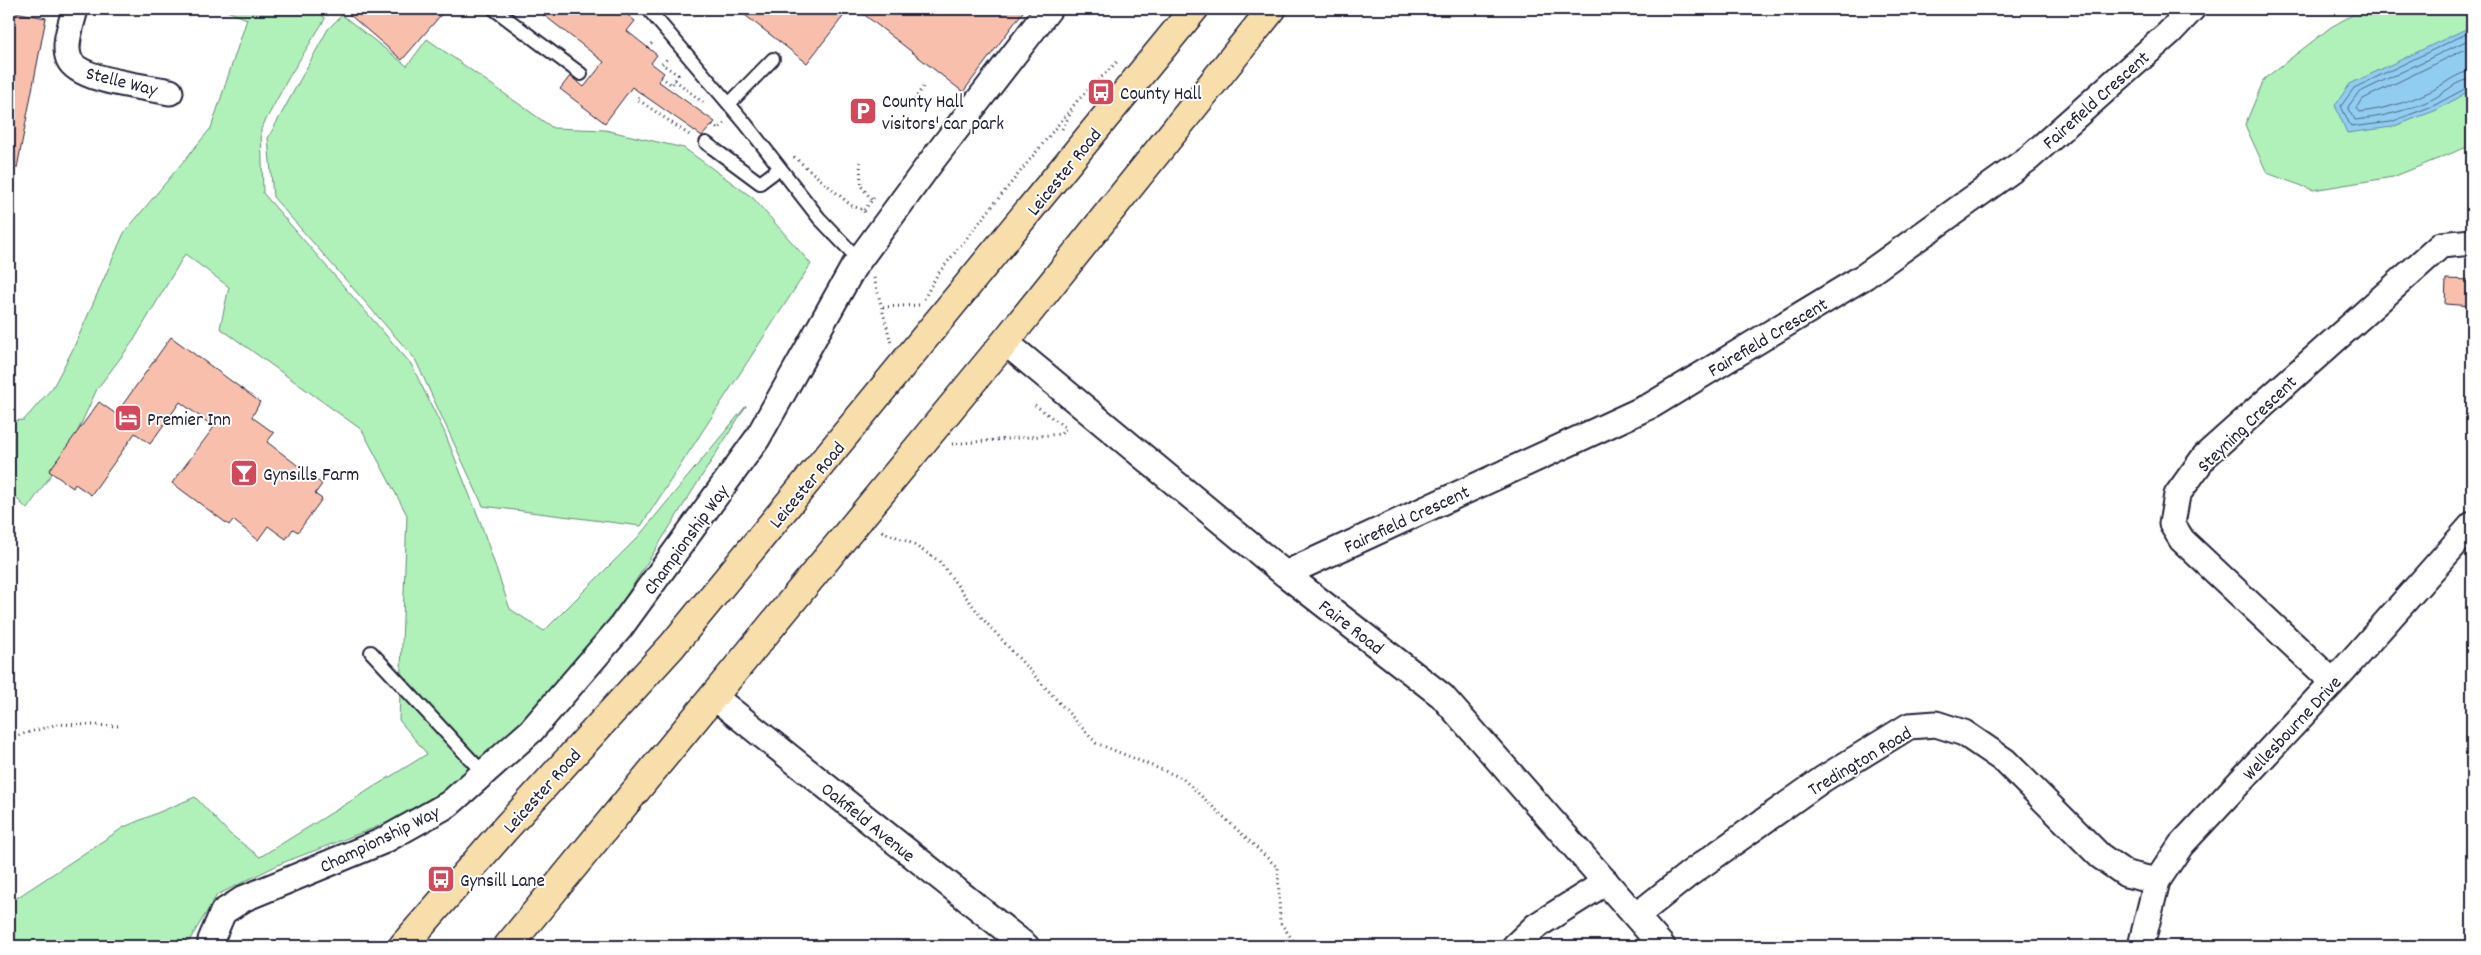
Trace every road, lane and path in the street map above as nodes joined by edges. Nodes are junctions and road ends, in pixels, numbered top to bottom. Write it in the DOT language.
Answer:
graph roads {
  1 [pos="75,9"];
  2 [pos="494,9"];
  3 [pos="648,9"];
  4 [pos="1050,9"];
  5 [pos="1194,9"];
  6 [pos="1272,9"];
  7 [pos="2192,9"];
  8 [pos="1124,56"];
  9 [pos="773,59"];
  10 [pos="662,64"];
  11 [pos="581,74"];
  12 [pos="661,77"];
  13 [pos="675,80"];
  14 [pos="923,86"];
  15 [pos="170,92"];
  16 [pos="642,94"];
  17 [pos="909,100"];
  18 [pos="1078,100"];
  19 [pos="729,104"];
  20 [pos="712,109"];
  21 [pos="719,115"];
  22 [pos="712,125"];
  23 [pos="718,129"];
  24 [pos="1060,133"];
  25 [pos="706,143"];
  26 [pos="789,152"];
  27 [pos="860,162"];
  28 [pos="780,168"];
  29 [pos="872,200"];
  30 [pos="2472,242"];
  31 [pos="865,252"];
  32 [pos="920,305"];
  33 [pos="883,307"];
  34 [pos="915,313"];
  35 [pos="1005,342"];
  36 [pos="897,343"];
  37 [pos="1035,405"];
  38 [pos="947,451"];
  39 [pos="888,524"];
  40 [pos="2472,525"];
  41 [pos="882,531"];
  42 [pos="876,539"];
  43 [pos="1285,574"];
  44 [pos="371,652"];
  45 [pos="2333,682"];
  46 [pos="713,696"];
  47 [pos="121,726"];
  48 [pos="9,738"];
  49 [pos="485,775"];
  50 [pos="2156,881"];
  51 [pos="1606,882"];
  52 [pos="1636,916"];
  53 [pos="211,946"];
  54 [pos="403,946"];
  55 [pos="508,946"];
  56 [pos="1026,946"];
  57 [pos="1297,946"];
  58 [pos="1515,946"];
  59 [pos="1662,946"];
  60 [pos="2141,946"];
  1 -- 15 [label="street, Stelle Way"];
  2 -- 11 [label="lane"];
  3 -- 19 [label="lane"];
  4 -- 31 [label="street, Championship Way"];
  5 -- 54 [label="highway, Leicester Road"];
  6 -- 35 [label="highway"];
  7 -- 43 [label="street, Fairefield Crescent"];
  8 -- 18 [label="path"];
  9 -- 19 [label="lane"];
  10 -- 13 [label="path"];
  12 -- 13 [label="path"];
  13 -- 20 [label="path"];
  14 -- 17 [label="path"];
  16 -- 25 [label="path"];
  18 -- 24 [label="path"];
  18 -- 32 [label="path"];
  19 -- 28 [label="lane"];
  21 -- 23 [label="path"];
  22 -- 23 [label="path"];
  23 -- 25 [label="path"];
  25 -- 28 [label="lane"];
  26 -- 31 [label="path"];
  27 -- 29 [label="path"];
  28 -- 31 [label="lane"];
  30 -- 45 [label="street, Steyning Crescent"];
  31 -- 33 [label="path"];
  31 -- 49 [label="street, Championship Way"];
  32 -- 33 [label="path"];
  32 -- 34 [label="path"];
  33 -- 36 [label="path"];
  35 -- 43 [label="street, Faire Road"];
  35 -- 46 [label="highway"];
  37 -- 38 [label="path"];
  39 -- 41 [label="path"];
  40 -- 45 [label="street, Wellesbourne Drive"];
  41 -- 42 [label="path"];
  41 -- 57 [label="path"];
  43 -- 51 [label="street, Faire Road"];
  44 -- 49 [label="lane"];
  45 -- 50 [label="street, Wellesbourne Drive"];
  46 -- 55 [label="highway"];
  46 -- 56 [label="street, Oakfield Avenue"];
  47 -- 48 [label="path"];
  49 -- 53 [label="street, Championship Way"];
  50 -- 52 [label="street, Tredington Road"];
  50 -- 60 [label="street, Wellesbourne Drive"];
  51 -- 52 [label="street, Faire Road"];
  51 -- 58 [label="street"];
  52 -- 59 [label="street, Faire Road"];
}
